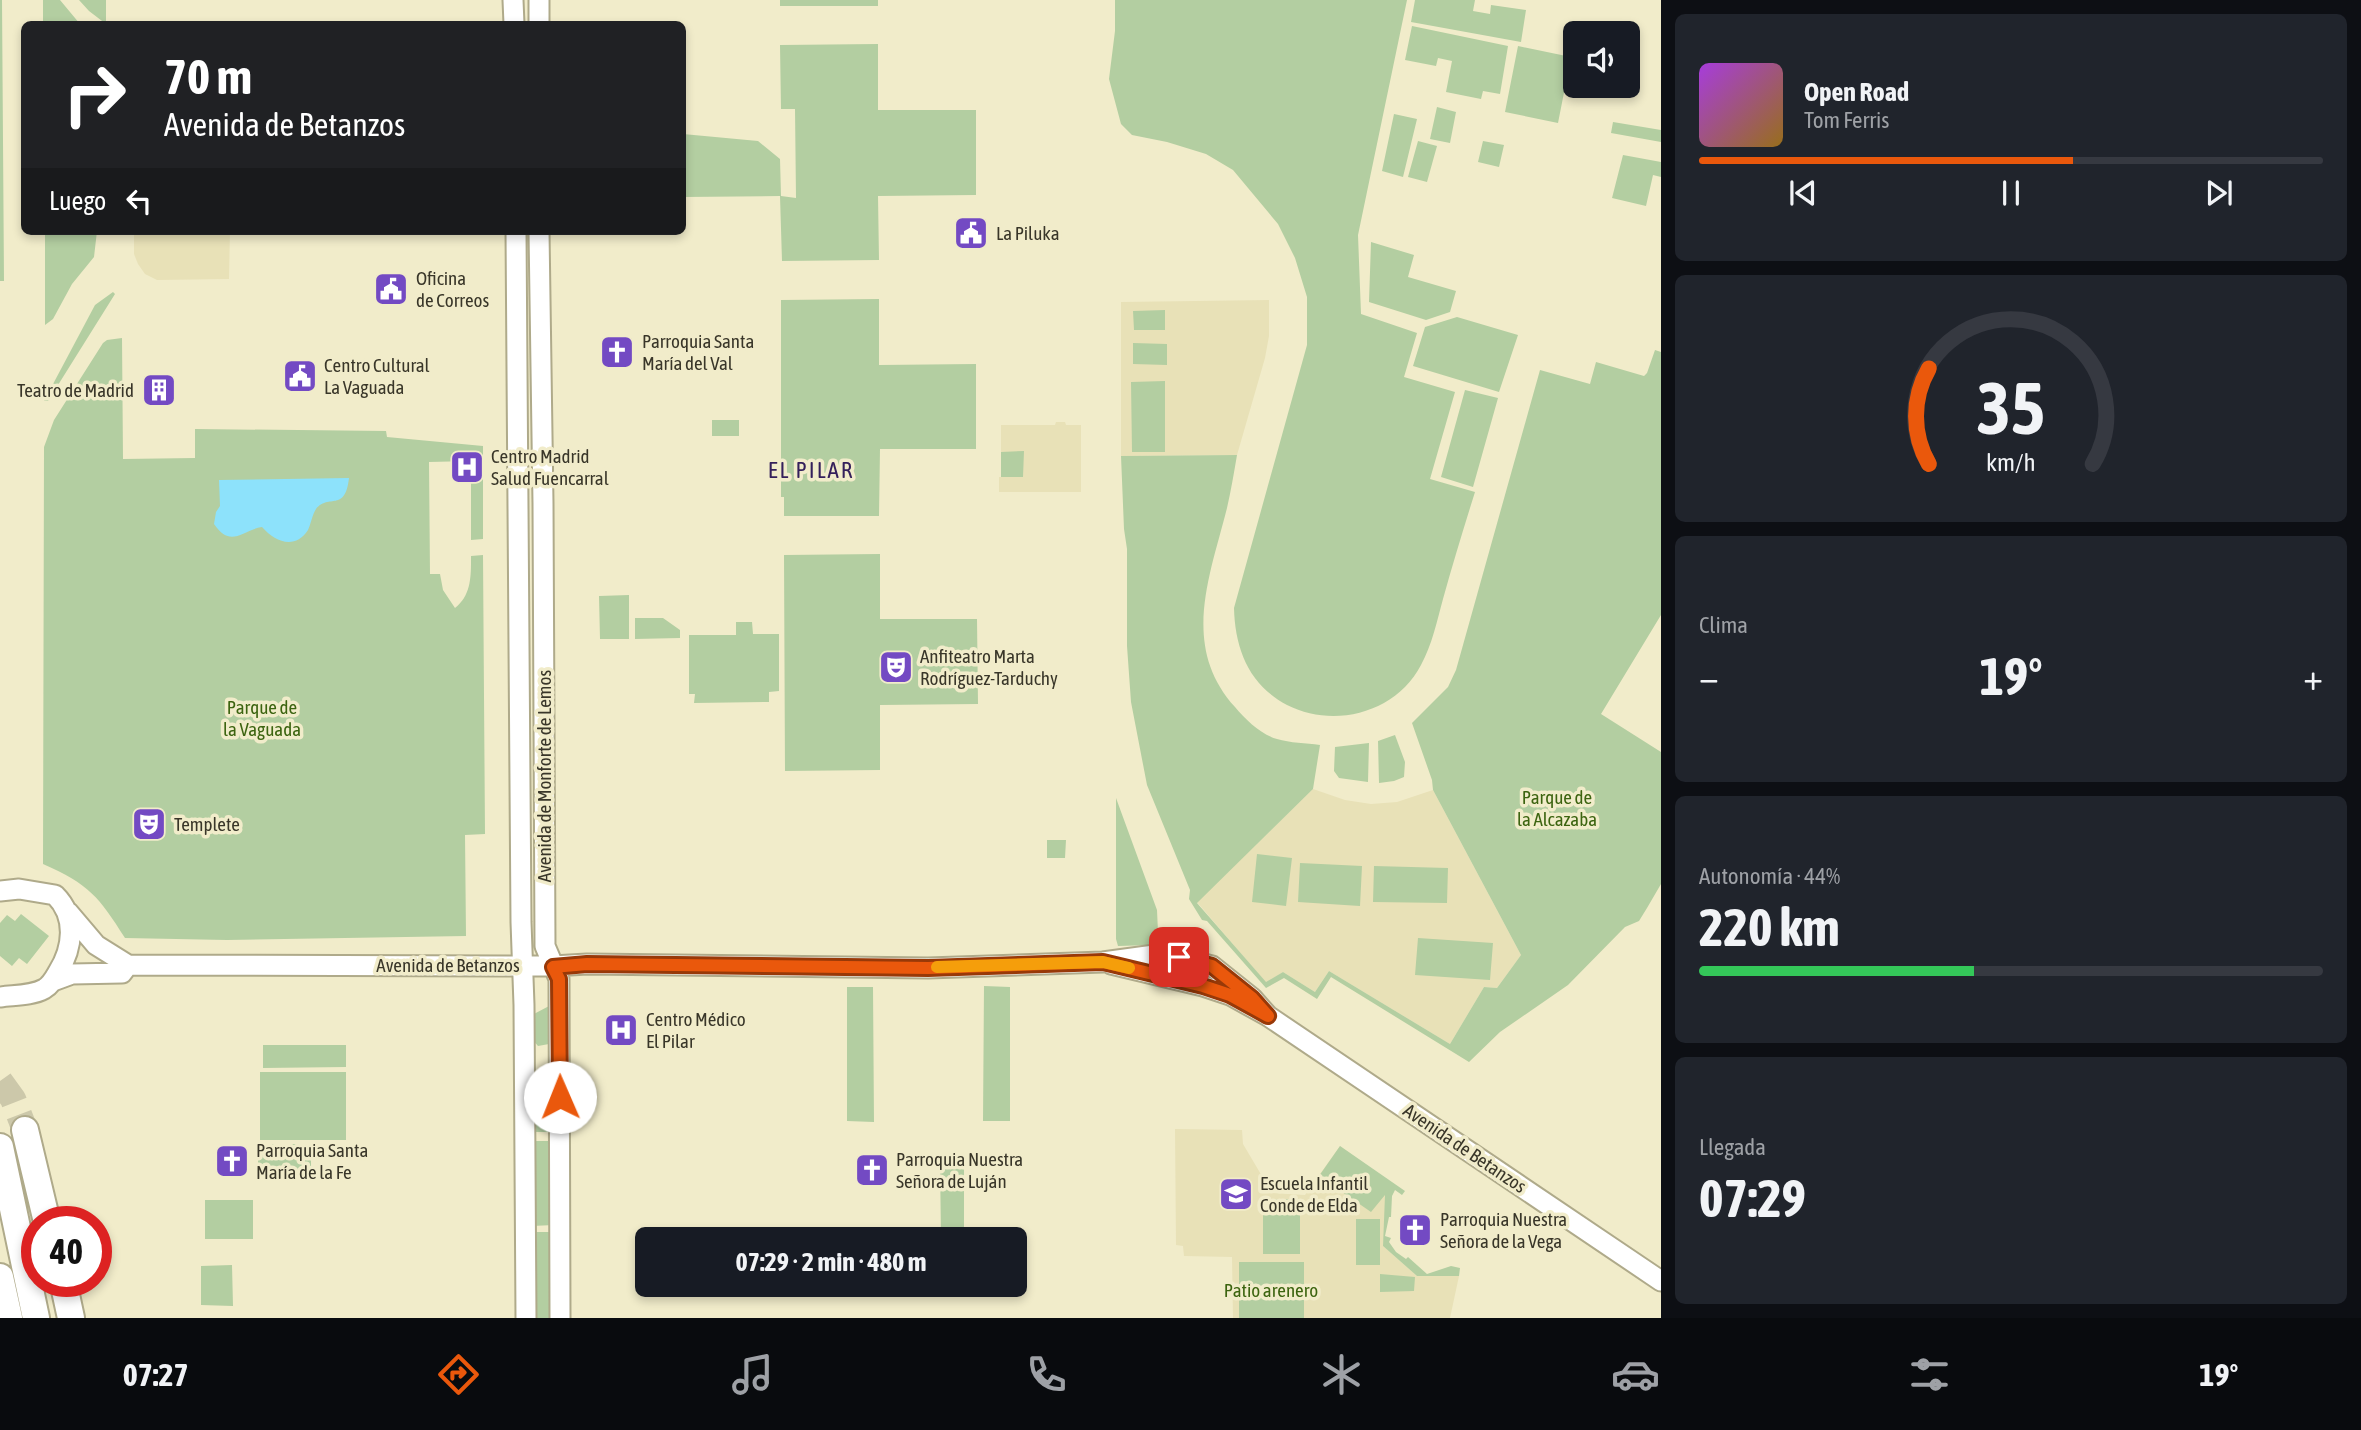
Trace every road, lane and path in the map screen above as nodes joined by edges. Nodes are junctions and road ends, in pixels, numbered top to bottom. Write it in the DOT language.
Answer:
graph roads {
  1 [pos="513,0"];
  2 [pos="539,0"];
  3 [pos="514,21"];
  4 [pos="539,21"];
  5 [pos="516,235"];
  6 [pos="539,235"];
  7 [pos="0,891"];
  8 [pos="68,912"];
  9 [pos="128,965"];
  10 [pos="524,965"];
  11 [pos="553,967"];
  12 [pos="53,981"];
  13 [pos="0,997"];
  14 [pos="25,1130"];
  15 [pos="0,1147"];
  16 [pos="42,1206"];
  17 [pos="0,1277"];
  18 [pos="1661,1281"];
  19 [pos="56,1297"];
  20 [pos="66,1297"];
  21 [pos="9,1318"];
  22 [pos="36,1318"];
  23 [pos="58,1318"];
  24 [pos="71,1318"];
  25 [pos="526,1318"];
  26 [pos="560,1318"];
  1 -- 3 [label="street"];
  2 -- 4 [label="street"];
  5 -- 10 [label="street, Avenida de Monforte de Lemos"];
  6 -- 11 [label="street, Avenida de Monforte de Lemos"];
  7 -- 8 [label="street"];
  8 -- 9 [label="street"];
  8 -- 12 [label="street"];
  9 -- 10 [label="street, Avenida de Betanzos"];
  9 -- 12 [label="street, Avenida de Betanzos"];
  10 -- 11 [label="street, Avenida de Betanzos"];
  10 -- 25 [label="street, Avenida de Monforte de Lemos"];
  11 -- 18 [label="street, Avenida de Betanzos"];
  11 -- 26 [label="street, Avenida de Monforte de Lemos"];
  12 -- 13 [label="street, Avenida de Betanzos"];
  14 -- 16 [label="highway"];
  15 -- 22 [label="highway"];
  17 -- 21 [label="highway"];
  19 -- 23 [label="highway"];
  20 -- 24 [label="highway"];
}
